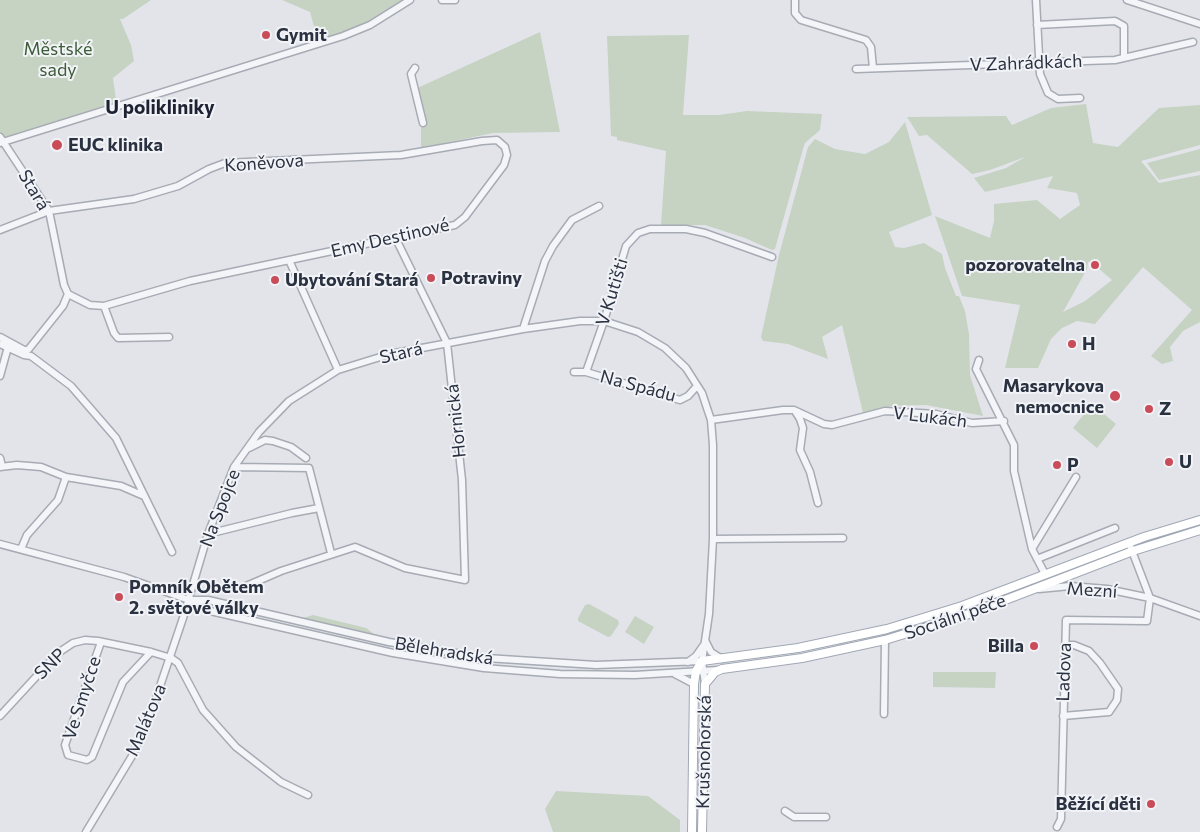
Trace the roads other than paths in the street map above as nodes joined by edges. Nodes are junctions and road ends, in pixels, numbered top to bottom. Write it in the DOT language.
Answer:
graph roads {
  1 [pos="410,0"];
  2 [pos="442,0"];
  3 [pos="455,0"];
  4 [pos="795,0"];
  5 [pos="1036,0"];
  6 [pos="1127,0"];
  7 [pos="1200,24"];
  8 [pos="1037,25"];
  9 [pos="1193,42"];
  10 [pos="1124,58"];
  11 [pos="1039,63"];
  12 [pos="414,68"];
  13 [pos="874,68"];
  14 [pos="856,69"];
  15 [pos="1080,98"];
  16 [pos="423,123"];
  17 [pos="1,141"];
  18 [pos="505,147"];
  19 [pos="599,206"];
  20 [pos="49,211"];
  21 [pos="0,230"];
  22 [pos="396,239"];
  23 [pos="772,257"];
  24 [pos="289,260"];
  25 [pos="68,294"];
  26 [pos="104,306"];
  27 [pos="604,321"];
  28 [pos="523,329"];
  29 [pos="0,337"];
  30 [pos="169,337"];
  31 [pos="0,344"];
  32 [pos="447,344"];
  33 [pos="8,346"];
  34 [pos="979,360"];
  35 [pos="338,370"];
  36 [pos="574,372"];
  37 [pos="586,372"];
  38 [pos="0,376"];
  39 [pos="697,386"];
  40 [pos="794,410"];
  41 [pos="711,420"];
  42 [pos="1004,421"];
  43 [pos="246,450"];
  44 [pos="0,458"];
  45 [pos="306,458"];
  46 [pos="1,467"];
  47 [pos="234,467"];
  48 [pos="66,477"];
  49 [pos="1076,477"];
  50 [pos="144,496"];
  51 [pos="818,503"];
  52 [pos="319,508"];
  53 [pos="1200,520"];
  54 [pos="1115,528"];
  55 [pos="1200,530"];
  56 [pos="208,534"];
  57 [pos="843,538"];
  58 [pos="713,540"];
  59 [pos="1129,543"];
  60 [pos="0,544"];
  61 [pos="21,549"];
  62 [pos="1032,549"];
  63 [pos="1133,551"];
  64 [pos="172,552"];
  65 [pos="331,553"];
  66 [pos="1037,559"];
  67 [pos="1045,574"];
  68 [pos="1033,589"];
  69 [pos="237,590"];
  70 [pos="1150,598"];
  71 [pos="189,600"];
  72 [pos="1200,616"];
  73 [pos="885,640"];
  74 [pos="706,641"];
  75 [pos="101,642"];
  76 [pos="1065,645"];
  77 [pos="151,652"];
  78 [pos="171,658"];
  79 [pos="722,659"];
  80 [pos="702,661"];
  81 [pos="686,662"];
  82 [pos="722,669"];
  83 [pos="701,671"];
  84 [pos="671,673"];
  85 [pos="694,684"];
  86 [pos="705,684"];
  87 [pos="884,714"];
  88 [pos="0,716"];
  89 [pos="1062,716"];
  90 [pos="308,795"];
  91 [pos="785,811"];
  92 [pos="826,817"];
  93 [pos="1057,827"];
  94 [pos="86,832"];
  95 [pos="692,832"];
  96 [pos="702,832"];
  1 -- 17 [label="street"];
  2 -- 3 [label="street"];
  4 -- 13 [label="street"];
  5 -- 8 [label="street"];
  6 -- 7 [label="street"];
  8 -- 10 [label="street"];
  8 -- 11 [label="street"];
  9 -- 10 [label="street, V Zahrádkách"];
  10 -- 11 [label="street, V Zahrádkách"];
  11 -- 13 [label="street, V Zahrádkách"];
  11 -- 15 [label="street"];
  12 -- 16 [label="street"];
  13 -- 14 [label="street, V Zahrádkách"];
  17 -- 20 [label="street, Stará"];
  18 -- 20 [label="street, Koněvova"];
  18 -- 22 [label="street, Emy Destinové"];
  19 -- 28 [label="street"];
  20 -- 21 [label="street, Koněvova"];
  20 -- 25 [label="street, Stará"];
  22 -- 24 [label="street, Emy Destinové"];
  22 -- 32 [label="street, Hornická"];
  23 -- 27 [label="street, V Kutišti"];
  24 -- 26 [label="street"];
  24 -- 35 [label="street"];
  25 -- 26 [label="street"];
  25 -- 29 [label="street"];
  26 -- 30 [label="street"];
  27 -- 28 [label="street, Stará"];
  27 -- 37 [label="street, V Kutišti"];
  27 -- 39 [label="street, Stará"];
  28 -- 32 [label="street, Stará"];
  31 -- 33 [label="street"];
  32 -- 35 [label="street, Stará"];
  32 -- 65 [label="street, Hornická"];
  33 -- 38 [label="street"];
  33 -- 50 [label="street"];
  34 -- 42 [label="street"];
  35 -- 43 [label="street, Na Spojce"];
  36 -- 37 [label="street, Na Spádu"];
  37 -- 39 [label="street, Na Spádu"];
  39 -- 41 [label="street, Stará"];
  40 -- 41 [label="street, V Lukách"];
  40 -- 42 [label="street, V Lukách"];
  40 -- 51 [label="street"];
  41 -- 58 [label="street, Stará"];
  42 -- 62 [label="street"];
  43 -- 45 [label="street"];
  43 -- 47 [label="street, Na Spojce"];
  44 -- 46 [label="street"];
  46 -- 48 [label="street"];
  47 -- 52 [label="street"];
  47 -- 56 [label="street, Na Spojce"];
  48 -- 50 [label="street"];
  48 -- 61 [label="street"];
  49 -- 62 [label="street"];
  50 -- 64 [label="street"];
  52 -- 56 [label="street"];
  52 -- 65 [label="street"];
  53 -- 59 [label="main road, Sociální péče"];
  54 -- 66 [label="street"];
  55 -- 63 [label="main road, Sociální péče"];
  56 -- 71 [label="street, Na Spojce"];
  57 -- 58 [label="street"];
  58 -- 74 [label="street, Stará"];
  59 -- 63 [label="street, Mezní"];
  59 -- 67 [label="main road, Sociální péče"];
  60 -- 61 [label="street, Bělehradská"];
  61 -- 71 [label="street, Bělehradská"];
  62 -- 66 [label="street"];
  63 -- 68 [label="main road, Sociální péče"];
  63 -- 70 [label="street, Mezní"];
  65 -- 69 [label="street, Hornická"];
  66 -- 67 [label="street"];
  67 -- 79 [label="main road, Sociální péče"];
  68 -- 70 [label="street, Mezní"];
  68 -- 73 [label="main road, Sociální péče"];
  70 -- 72 [label="street, Mezní"];
  70 -- 76 [label="street, Ladova"];
  71 -- 78 [label="street, Malátova"];
  71 -- 81 [label="street, Bělehradská"];
  71 -- 84 [label="street, Bělehradská"];
  73 -- 82 [label="main road, Sociální péče"];
  73 -- 87 [label="street"];
  74 -- 79 [label="street"];
  74 -- 80 [label="street, Stará"];
  74 -- 81 [label="street"];
  75 -- 77 [label="street, SNP"];
  75 -- 77 [label="street, Ve Smyčce"];
  75 -- 88 [label="street, SNP"];
  76 -- 89 [label="street, Ladova"];
  76 -- 89 [label="street"];
  77 -- 78 [label="street, SNP"];
  78 -- 90 [label="street"];
  78 -- 94 [label="street, Malátova"];
  79 -- 80 [label="main road, Sociální péče"];
  80 -- 81 [label="street, Bělehradská"];
  80 -- 83 [label="main road"];
  82 -- 83 [label="street, Sociální péče"];
  82 -- 86 [label="main road"];
  83 -- 84 [label="street, Bělehradská"];
  83 -- 85 [label="main road, Krušnohorská"];
  83 -- 86 [label="street, Krušnohorská"];
  84 -- 85 [label="street, Bělehradská"];
  85 -- 95 [label="main road, Krušnohorská"];
  86 -- 96 [label="main road, Krušnohorská"];
  89 -- 93 [label="street, Ladova"];
  91 -- 92 [label="street"];
}
